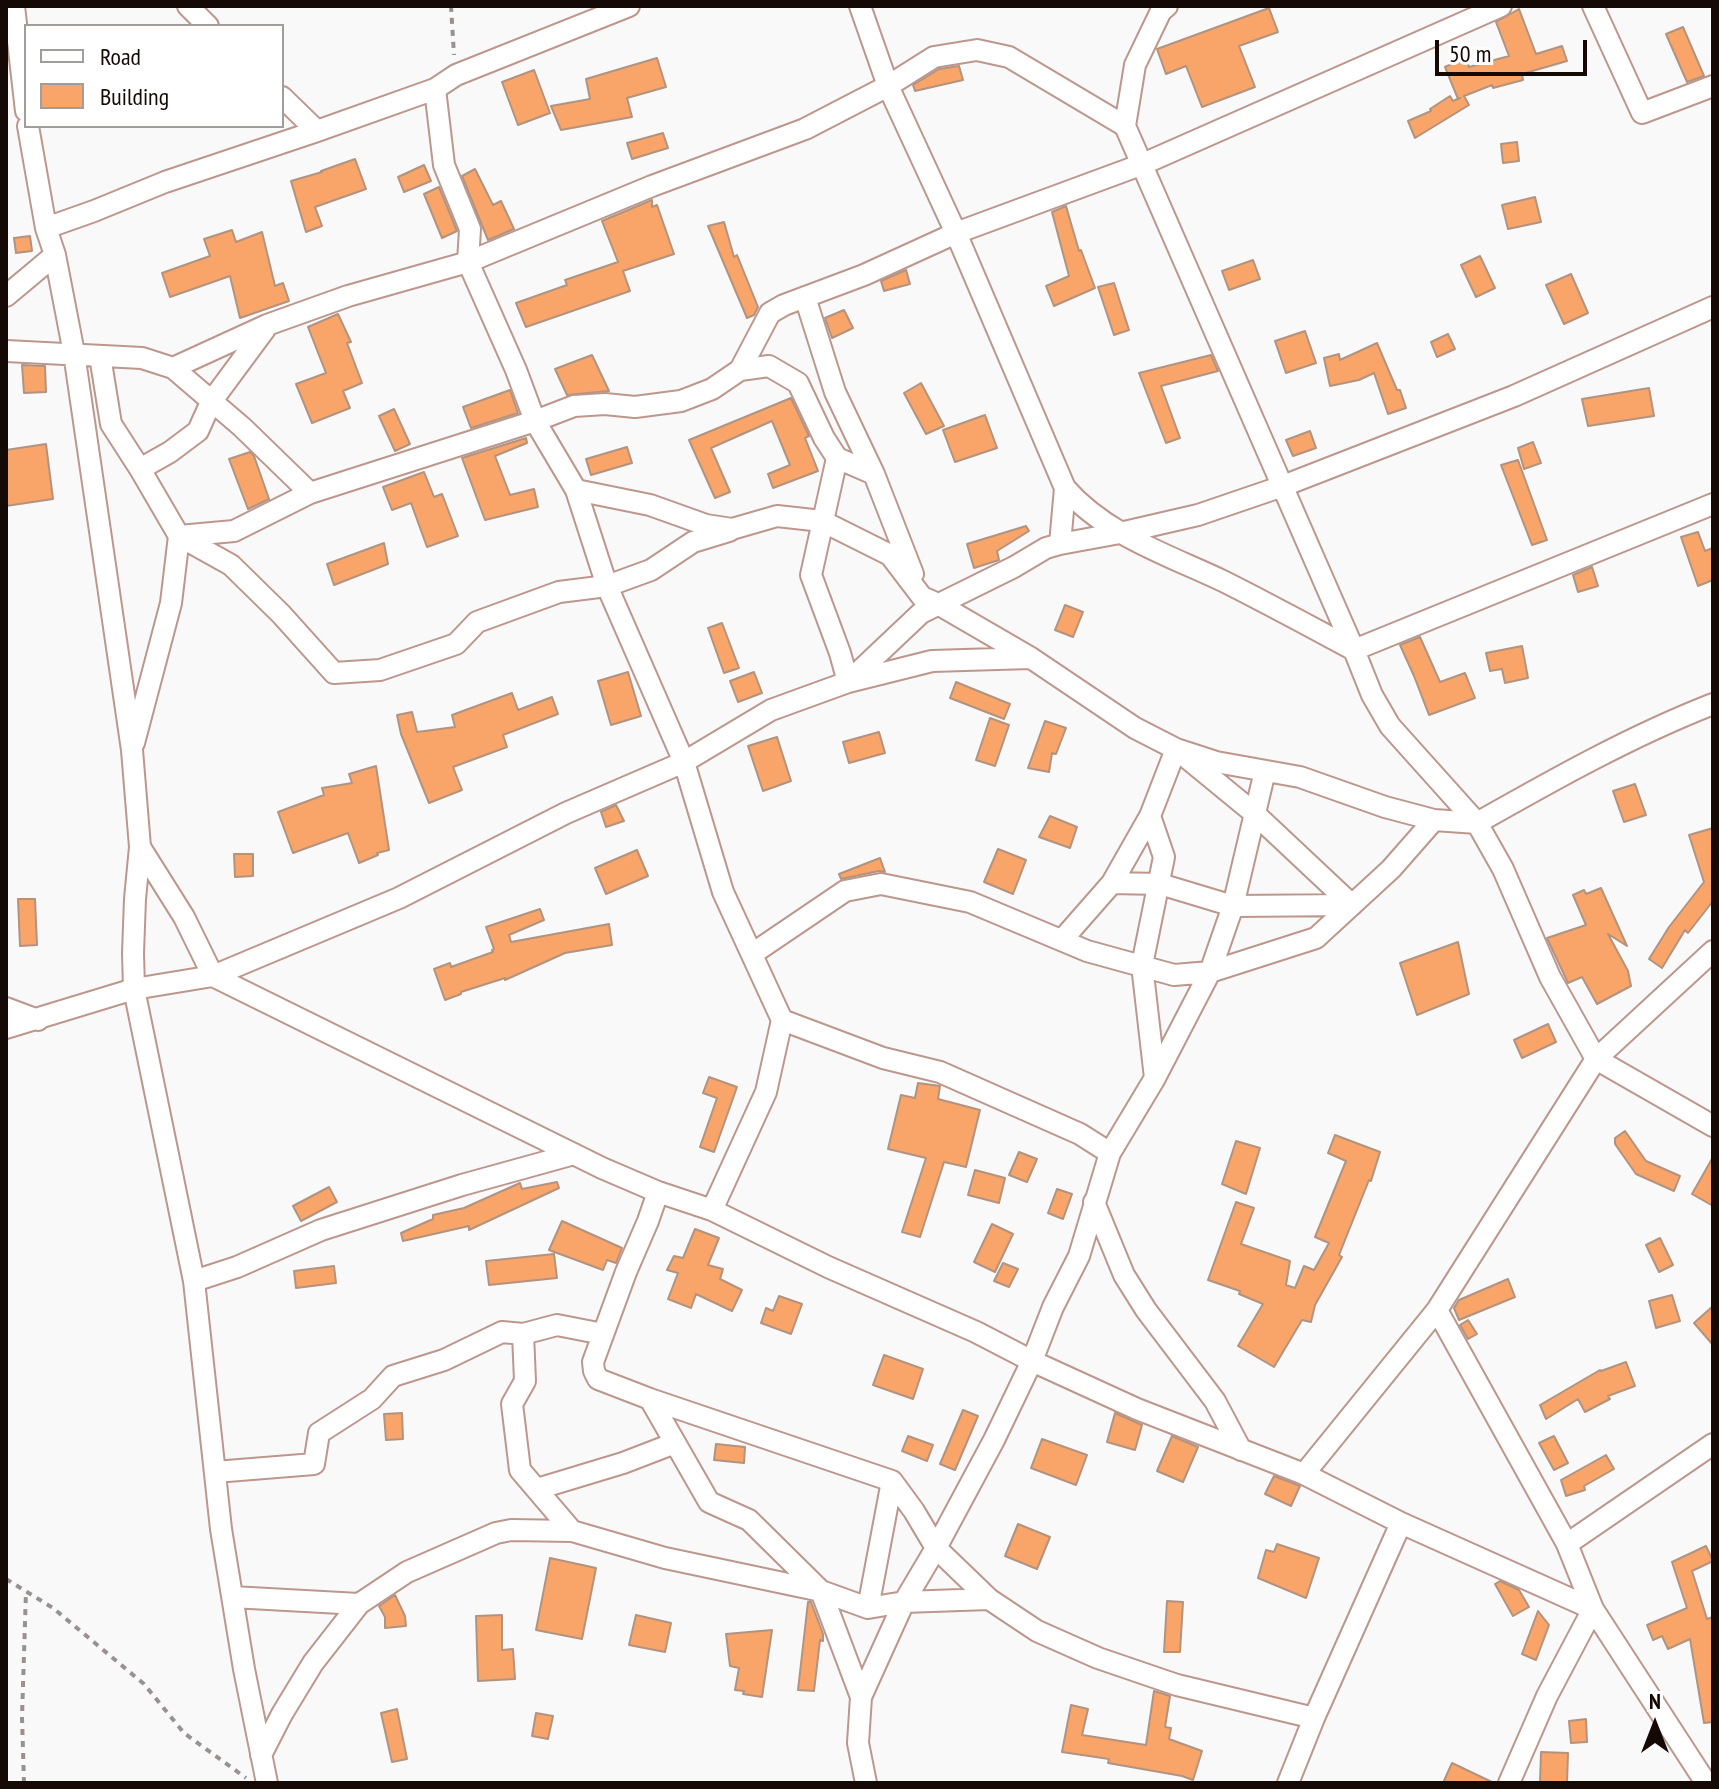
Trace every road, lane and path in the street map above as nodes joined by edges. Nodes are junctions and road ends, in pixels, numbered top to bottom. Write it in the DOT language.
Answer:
graph roads {
  1 [pos="14,6"];
  2 [pos="188,6"];
  3 [pos="451,6"];
  4 [pos="629,6"];
  5 [pos="860,6"];
  6 [pos="1167,6"];
  7 [pos="1501,6"];
  8 [pos="1593,6"];
  9 [pos="206,24"];
  10 [pos="456,75"];
  11 [pos="888,86"];
  12 [pos="1713,86"];
  13 [pos="435,89"];
  14 [pos="24,94"];
  15 [pos="284,99"];
  16 [pos="1125,126"];
  17 [pos="28,128"];
  18 [pos="317,131"];
  19 [pos="1143,164"];
  20 [pos="46,228"];
  21 [pos="956,233"];
  22 [pos="55,255"];
  23 [pos="468,262"];
  24 [pos="6,296"];
  25 [pos="805,297"];
  26 [pos="1713,307"];
  27 [pos="267,325"];
  28 [pos="6,351"];
  29 [pos="74,353"];
  30 [pos="100,356"];
  31 [pos="173,368"];
  32 [pos="740,370"];
  33 [pos="798,383"];
  34 [pos="835,392"];
  35 [pos="211,402"];
  36 [pos="535,421"];
  37 [pos="824,438"];
  38 [pos="837,458"];
  39 [pos="140,469"];
  40 [pos="874,474"];
  41 [pos="1283,486"];
  42 [pos="1065,488"];
  43 [pos="576,490"];
  44 [pos="310,493"];
  45 [pos="1713,504"];
  46 [pos="822,521"];
  47 [pos="732,529"];
  48 [pos="1120,533"];
  49 [pos="179,536"];
  50 [pos="1060,544"];
  51 [pos="607,586"];
  52 [pos="930,600"];
  53 [pos="1354,650"];
  54 [pos="1031,658"];
  55 [pos="848,682"];
  56 [pos="1713,704"];
  57 [pos="1176,749"];
  58 [pos="132,750"];
  59 [pos="684,762"];
  60 [pos="1265,771"];
  61 [pos="1254,813"];
  62 [pos="1150,816"];
  63 [pos="1434,820"];
  64 [pos="1477,823"];
  65 [pos="140,847"];
  66 [pos="1112,883"];
  67 [pos="1160,884"];
  68 [pos="1352,905"];
  69 [pos="1233,906"];
  70 [pos="1062,940"];
  71 [pos="1713,951"];
  72 [pos="752,954"];
  73 [pos="1142,965"];
  74 [pos="1210,972"];
  75 [pos="213,976"];
  76 [pos="134,989"];
  77 [pos="6,1008"];
  78 [pos="38,1020"];
  79 [pos="782,1020"];
  80 [pos="6,1028"];
  81 [pos="1596,1059"];
  82 [pos="1155,1078"];
  83 [pos="1713,1126"];
  84 [pos="1110,1153"];
  85 [pos="574,1154"];
  86 [pos="658,1192"];
  87 [pos="1094,1202"];
  88 [pos="712,1210"];
  89 [pos="194,1281"];
  90 [pos="1437,1310"];
  91 [pos="523,1334"];
  92 [pos="603,1334"];
  93 [pos="1032,1361"];
  94 [pos="650,1399"];
  95 [pos="675,1443"];
  96 [pos="1713,1444"];
  97 [pos="1241,1450"];
  98 [pos="215,1472"];
  99 [pos="1304,1474"];
  100 [pos="892,1481"];
  101 [pos="537,1489"];
  102 [pos="1401,1523"];
  103 [pos="572,1531"];
  104 [pos="1567,1544"];
  105 [pos="936,1548"];
  106 [pos="6,1579"];
  107 [pos="26,1591"];
  108 [pos="821,1591"];
  109 [pos="232,1597"];
  110 [pos="989,1599"];
  111 [pos="904,1602"];
  112 [pos="359,1604"];
  113 [pos="868,1608"];
  114 [pos="1593,1609"];
  115 [pos="861,1697"];
  116 [pos="1314,1718"];
  117 [pos="261,1755"];
  118 [pos="1705,1769"];
  119 [pos="24,1783"];
  120 [pos="253,1783"];
  121 [pos="267,1783"];
  122 [pos="866,1783"];
  123 [pos="1288,1783"];
  124 [pos="1509,1783"];
  1 -- 14 [label="street"];
  2 -- 9 [label="street"];
  3 -- 10 [label="path"];
  4 -- 10 [label="street"];
  5 -- 11 [label="street"];
  6 -- 16 [label="street"];
  7 -- 19 [label="street"];
  8 -- 12 [label="street"];
  10 -- 13 [label="street"];
  11 -- 16 [label="street"];
  11 -- 21 [label="street"];
  11 -- 23 [label="street"];
  13 -- 18 [label="street"];
  13 -- 23 [label="street"];
  15 -- 18 [label="street"];
  16 -- 19 [label="street"];
  17 -- 20 [label="street"];
  18 -- 20 [label="street"];
  19 -- 21 [label="street"];
  19 -- 41 [label="street"];
  20 -- 22 [label="street"];
  21 -- 25 [label="street"];
  21 -- 42 [label="street"];
  22 -- 24 [label="street"];
  22 -- 29 [label="street"];
  23 -- 27 [label="street"];
  23 -- 36 [label="street"];
  25 -- 32 [label="street"];
  25 -- 34 [label="street"];
  26 -- 41 [label="street"];
  27 -- 31 [label="street"];
  27 -- 35 [label="street"];
  28 -- 29 [label="street"];
  29 -- 30 [label="street"];
  29 -- 58 [label="street"];
  30 -- 31 [label="street"];
  30 -- 39 [label="street"];
  31 -- 35 [label="street"];
  32 -- 33 [label="street"];
  32 -- 36 [label="street"];
  33 -- 34 [label="street"];
  33 -- 37 [label="street"];
  34 -- 37 [label="street"];
  34 -- 40 [label="street"];
  35 -- 39 [label="street"];
  35 -- 44 [label="street"];
  36 -- 43 [label="street"];
  36 -- 44 [label="street"];
  37 -- 38 [label="street"];
  38 -- 40 [label="street"];
  38 -- 46 [label="street"];
  39 -- 49 [label="street"];
  40 -- 52 [label="street"];
  41 -- 48 [label="street"];
  41 -- 53 [label="street"];
  42 -- 48 [label="street"];
  42 -- 50 [label="street"];
  43 -- 47 [label="street"];
  43 -- 51 [label="street"];
  44 -- 49 [label="street"];
  45 -- 53 [label="street"];
  46 -- 47 [label="street"];
  46 -- 52 [label="street"];
  46 -- 55 [label="street"];
  47 -- 51 [label="street"];
  48 -- 50 [label="street"];
  48 -- 53 [label="street"];
  49 -- 51 [label="street"];
  49 -- 58 [label="street"];
  50 -- 52 [label="street"];
  51 -- 59 [label="street"];
  52 -- 54 [label="street"];
  52 -- 55 [label="street"];
  53 -- 64 [label="street"];
  54 -- 55 [label="street"];
  54 -- 57 [label="street"];
  55 -- 59 [label="street"];
  56 -- 64 [label="street"];
  57 -- 60 [label="street"];
  57 -- 61 [label="street"];
  57 -- 62 [label="street"];
  58 -- 65 [label="street"];
  59 -- 72 [label="street"];
  59 -- 75 [label="street"];
  60 -- 61 [label="street"];
  60 -- 63 [label="street"];
  61 -- 68 [label="street"];
  61 -- 69 [label="street"];
  62 -- 66 [label="street"];
  62 -- 67 [label="street"];
  63 -- 64 [label="street"];
  63 -- 68 [label="street"];
  64 -- 81 [label="street"];
  65 -- 75 [label="street"];
  65 -- 76 [label="street"];
  66 -- 67 [label="street"];
  66 -- 70 [label="street"];
  67 -- 69 [label="street"];
  67 -- 73 [label="street"];
  68 -- 69 [label="street"];
  68 -- 74 [label="street"];
  69 -- 74 [label="street"];
  70 -- 72 [label="street"];
  70 -- 73 [label="street"];
  71 -- 81 [label="street"];
  72 -- 79 [label="street"];
  73 -- 74 [label="street"];
  73 -- 82 [label="street"];
  74 -- 82 [label="street"];
  75 -- 76 [label="street"];
  75 -- 85 [label="street"];
  76 -- 78 [label="street"];
  76 -- 89 [label="street"];
  77 -- 78 [label="street"];
  78 -- 80 [label="street"];
  79 -- 84 [label="street"];
  79 -- 88 [label="street"];
  81 -- 83 [label="street"];
  81 -- 90 [label="street"];
  82 -- 84 [label="street"];
  84 -- 87 [label="street"];
  85 -- 86 [label="street"];
  85 -- 89 [label="street"];
  86 -- 88 [label="street"];
  86 -- 92 [label="street"];
  87 -- 93 [label="street"];
  87 -- 97 [label="street"];
  88 -- 93 [label="street"];
  89 -- 98 [label="street"];
  90 -- 99 [label="street"];
  90 -- 104 [label="street"];
  91 -- 92 [label="street"];
  91 -- 98 [label="street"];
  91 -- 101 [label="street"];
  92 -- 94 [label="street"];
  93 -- 97 [label="street"];
  93 -- 105 [label="street"];
  94 -- 95 [label="street"];
  94 -- 100 [label="street"];
  95 -- 101 [label="street"];
  95 -- 108 [label="street"];
  96 -- 104 [label="street"];
  97 -- 99 [label="street"];
  98 -- 109 [label="street"];
  99 -- 102 [label="street"];
  100 -- 105 [label="street"];
  100 -- 113 [label="street"];
  101 -- 103 [label="street"];
  102 -- 114 [label="street"];
  102 -- 116 [label="street"];
  103 -- 108 [label="street"];
  103 -- 112 [label="street"];
  104 -- 114 [label="street"];
  105 -- 110 [label="street"];
  105 -- 111 [label="street"];
  106 -- 107 [label="path"];
  107 -- 119 [label="path"];
  107 -- 120 [label="path"];
  108 -- 113 [label="street"];
  108 -- 115 [label="street"];
  109 -- 112 [label="street"];
  109 -- 117 [label="street"];
  110 -- 111 [label="street"];
  110 -- 116 [label="street"];
  111 -- 113 [label="street"];
  111 -- 115 [label="street"];
  112 -- 117 [label="street"];
  114 -- 118 [label="street"];
  114 -- 124 [label="street"];
  115 -- 122 [label="street"];
  116 -- 123 [label="street"];
  117 -- 121 [label="street"];
}
